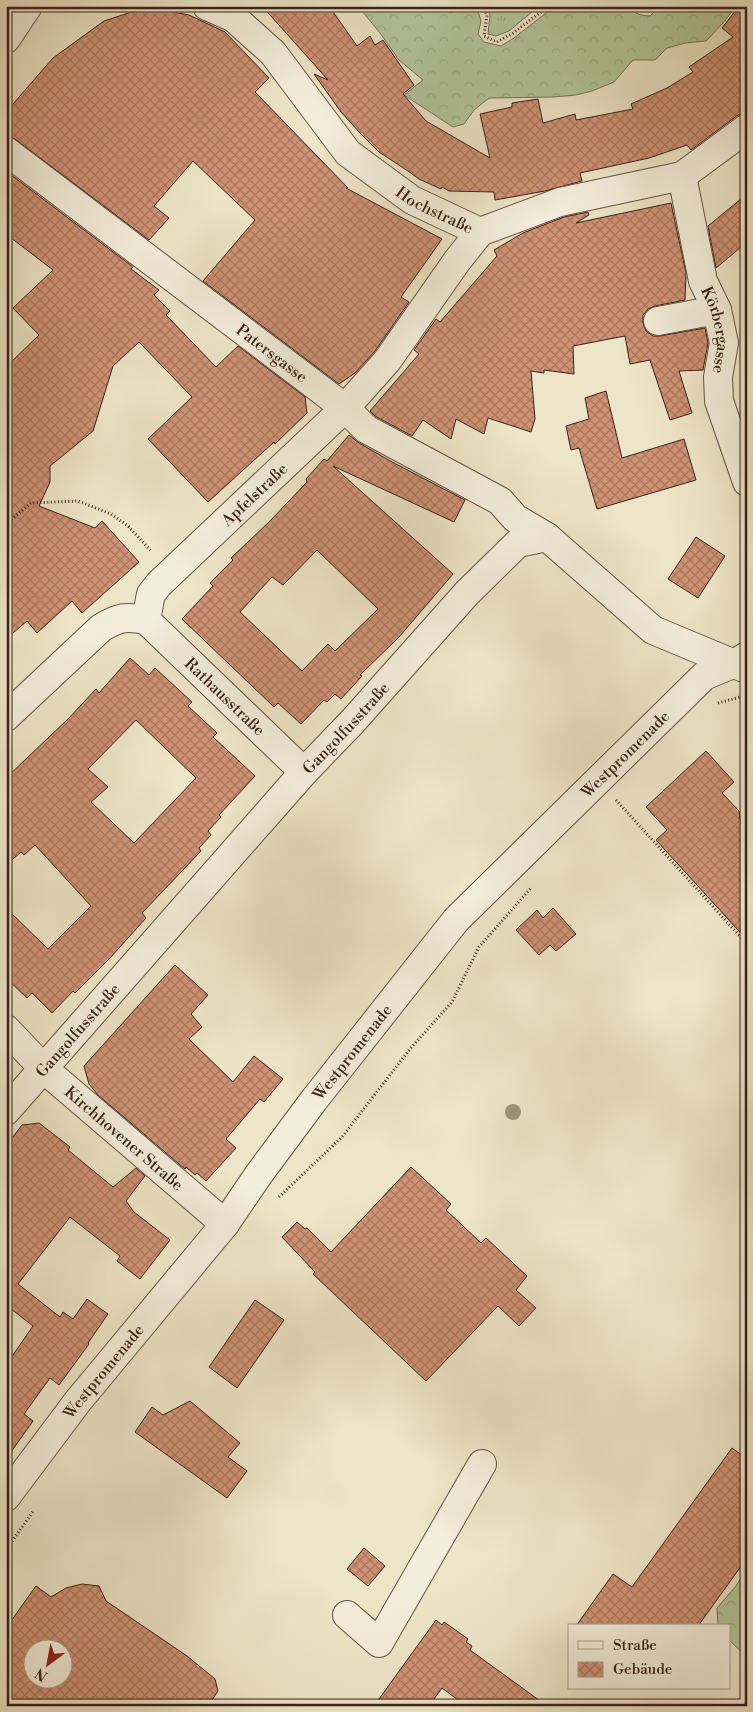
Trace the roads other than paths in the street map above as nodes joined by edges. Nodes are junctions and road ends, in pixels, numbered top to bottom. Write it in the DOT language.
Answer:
graph roads {
  1 [pos="28,6"];
  2 [pos="207,6"];
  3 [pos="236,12"];
  4 [pos="6,39"];
  5 [pos="747,128"];
  6 [pos="6,151"];
  7 [pos="682,176"];
  8 [pos="480,232"];
  9 [pos="717,310"];
  10 [pos="658,320"];
  11 [pos="345,408"];
  12 [pos="747,482"];
  13 [pos="547,537"];
  14 [pos="146,620"];
  15 [pos="743,663"];
  16 [pos="6,717"];
  17 [pos="304,772"];
  18 [pos="6,1029"];
  19 [pos="44,1069"];
  20 [pos="6,1111"];
  21 [pos="225,1224"];
  22 [pos="482,1464"];
  23 [pos="6,1497"];
  24 [pos="346,1615"];
  1 -- 4 [label="street"];
  2 -- 3 [label="street, Hochstraße"];
  3 -- 8 [label="street, Hochstraße"];
  5 -- 7 [label="street, Hochstraße"];
  6 -- 11 [label="street, Patersgasse"];
  7 -- 8 [label="street, Hochstraße"];
  7 -- 9 [label="street, Körbergasse"];
  8 -- 11 [label="street, Apfelstraße"];
  9 -- 10 [label="street"];
  9 -- 12 [label="street, Körbergasse"];
  11 -- 13 [label="street, Patersgasse"];
  11 -- 14 [label="street, Apfelstraße"];
  13 -- 15 [label="street"];
  13 -- 17 [label="street, Gangolfusstraße"];
  14 -- 16 [label="street"];
  14 -- 17 [label="street, Rathausstraße"];
  15 -- 21 [label="street, Westpromenade"];
  17 -- 19 [label="street, Gangolfusstraße"];
  18 -- 19 [label="street, Kirchhovener Straße"];
  19 -- 20 [label="street, Gangolfusstraße"];
  19 -- 21 [label="street, Kirchhovener Straße"];
  21 -- 23 [label="street, Westpromenade"];
  22 -- 24 [label="street"];
}
